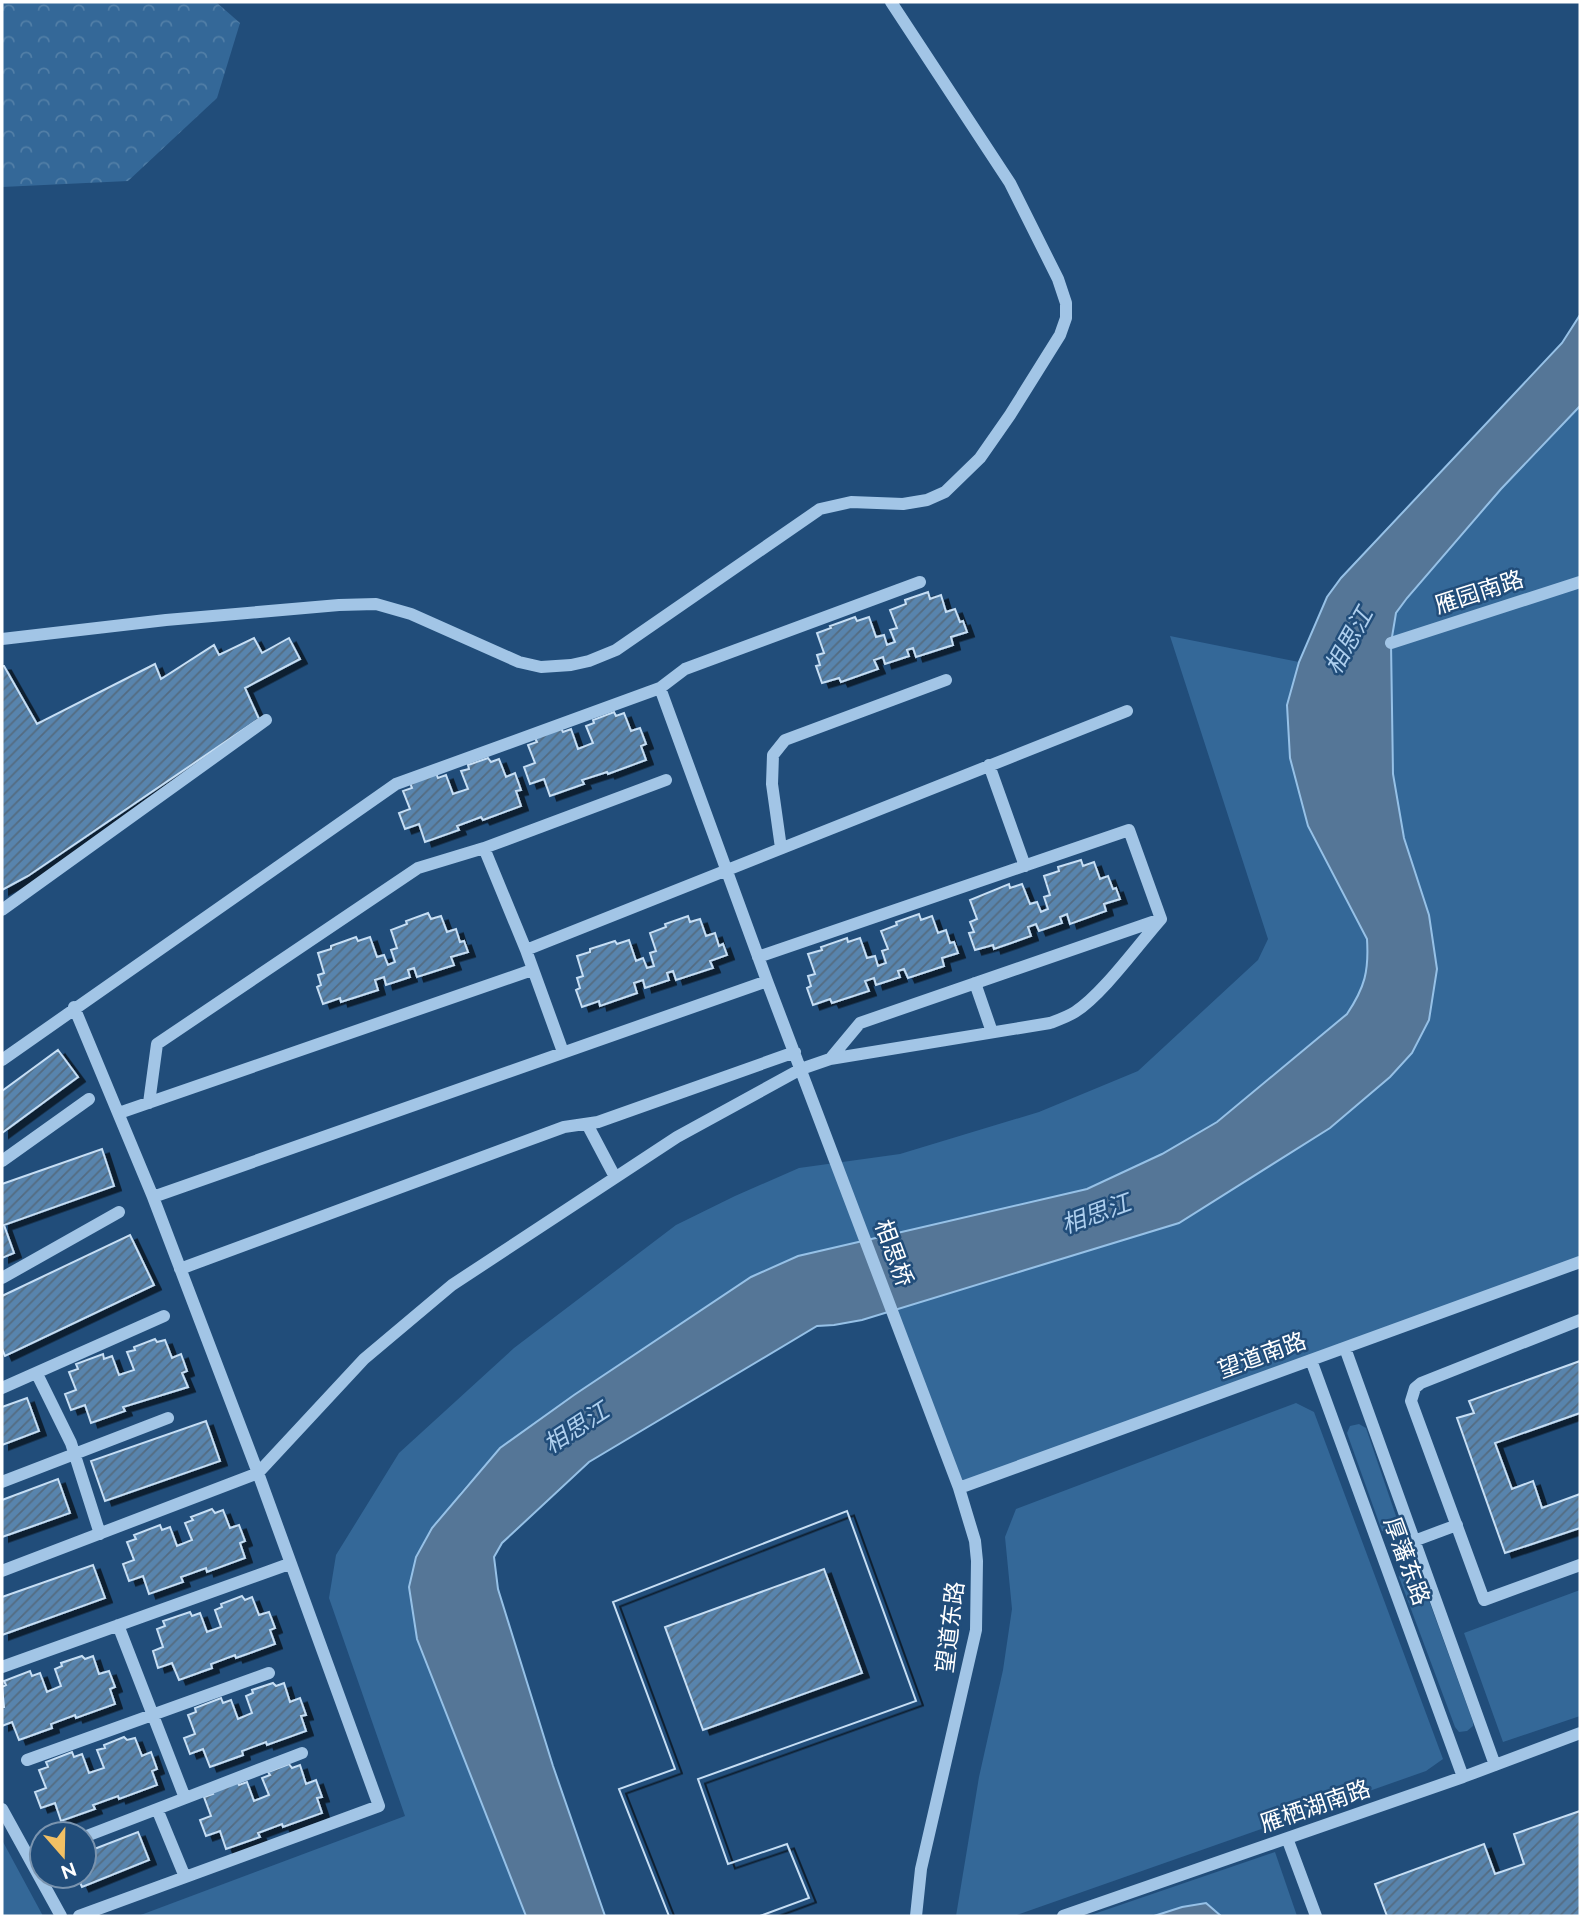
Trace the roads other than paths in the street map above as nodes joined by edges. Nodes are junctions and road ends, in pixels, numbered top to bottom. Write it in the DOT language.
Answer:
graph roads {
  1 [pos="891,2"];
  2 [pos="920,582"];
  3 [pos="1580,582"];
  4 [pos="2,639"];
  5 [pos="1391,643"];
  6 [pos="946,680"];
  7 [pos="660,688"];
  8 [pos="1126,711"];
  9 [pos="266,720"];
  10 [pos="989,765"];
  11 [pos="666,780"];
  12 [pos="484,848"];
  13 [pos="781,848"];
  14 [pos="1025,866"];
  15 [pos="727,868"];
  16 [pos="2,910"];
  17 [pos="1161,919"];
  18 [pos="526,950"];
  19 [pos="758,957"];
  20 [pos="532,970"];
  21 [pos="767,981"];
  22 [pos="975,983"];
  23 [pos="74,1007"];
  24 [pos="992,1032"];
  25 [pos="563,1052"];
  26 [pos="795,1052"];
  27 [pos="830,1059"];
  28 [pos="2,1060"];
  29 [pos="801,1069"];
  30 [pos="89,1100"];
  31 [pos="149,1103"];
  32 [pos="119,1113"];
  33 [pos="587,1124"];
  34 [pos="2,1161"];
  35 [pos="615,1177"];
  36 [pos="153,1196"];
  37 [pos="119,1212"];
  38 [pos="1580,1262"];
  39 [pos="180,1269"];
  40 [pos="2,1278"];
  41 [pos="892,1310"];
  42 [pos="164,1316"];
  43 [pos="1580,1320"];
  44 [pos="1345,1348"];
  45 [pos="1311,1360"];
  46 [pos="37,1374"];
  47 [pos="2,1388"];
  48 [pos="168,1418"];
  49 [pos="74,1454"];
  50 [pos="258,1473"];
  51 [pos="2,1482"];
  52 [pos="959,1488"];
  53 [pos="1457,1525"];
  54 [pos="100,1534"];
  55 [pos="1414,1541"];
  56 [pos="289,1564"];
  57 [pos="1580,1564"];
  58 [pos="2,1571"];
  59 [pos="118,1625"];
  60 [pos="2,1667"];
  61 [pos="269,1673"];
  62 [pos="152,1715"];
  63 [pos="1580,1734"];
  64 [pos="302,1753"];
  65 [pos="27,1760"];
  66 [pos="1495,1765"];
  67 [pos="1463,1777"];
  68 [pos="185,1798"];
  69 [pos="158,1809"];
  70 [pos="2,1810"];
  71 [pos="98,1833"];
  72 [pos="1287,1838"];
  73 [pos="185,1877"];
  74 [pos="61,1916"];
  75 [pos="79,1916"];
  76 [pos="916,1916"];
  77 [pos="1063,1916"];
  78 [pos="1316,1916"];
  1 -- 4 [label="street"];
  2 -- 7 [label="street"];
  3 -- 5 [label="street, 雁园南路"];
  6 -- 13 [label="street"];
  7 -- 15 [label="street, 相思桥"];
  7 -- 23 [label="street"];
  8 -- 10 [label="street"];
  9 -- 16 [label="street"];
  10 -- 13 [label="street"];
  10 -- 14 [label="street"];
  11 -- 12 [label="street"];
  12 -- 18 [label="street"];
  12 -- 31 [label="street"];
  13 -- 15 [label="street"];
  14 -- 17 [label="street"];
  14 -- 19 [label="street"];
  15 -- 18 [label="street"];
  15 -- 19 [label="street, 相思桥"];
  17 -- 22 [label="street"];
  17 -- 24 [label="street"];
  18 -- 20 [label="street"];
  19 -- 21 [label="street, 相思桥"];
  20 -- 25 [label="street"];
  20 -- 31 [label="street"];
  21 -- 25 [label="street"];
  21 -- 26 [label="street, 相思桥"];
  22 -- 24 [label="street"];
  22 -- 27 [label="street"];
  23 -- 28 [label="street"];
  23 -- 32 [label="street"];
  24 -- 27 [label="street"];
  25 -- 36 [label="street"];
  26 -- 29 [label="street, 相思桥"];
  26 -- 33 [label="street"];
  27 -- 29 [label="street"];
  29 -- 35 [label="street"];
  29 -- 41 [label="street, 相思桥"];
  30 -- 34 [label="street"];
  31 -- 32 [label="street"];
  32 -- 36 [label="street"];
  33 -- 35 [label="street"];
  33 -- 39 [label="street"];
  35 -- 50 [label="street"];
  36 -- 39 [label="street"];
  37 -- 40 [label="street"];
  38 -- 44 [label="street, 望道南路"];
  39 -- 50 [label="street"];
  41 -- 52 [label="street, 望道东路"];
  42 -- 46 [label="street"];
  43 -- 53 [label="street"];
  44 -- 45 [label="street, 望道南路"];
  44 -- 55 [label="street, 厚藩东路"];
  45 -- 52 [label="street, 望道南路"];
  45 -- 67 [label="street, 厚藩东路"];
  46 -- 47 [label="street"];
  46 -- 49 [label="street"];
  48 -- 49 [label="street"];
  49 -- 51 [label="street"];
  49 -- 54 [label="street"];
  50 -- 54 [label="street"];
  50 -- 56 [label="street"];
  52 -- 76 [label="street, 望道东路"];
  53 -- 55 [label="street"];
  53 -- 57 [label="street"];
  54 -- 58 [label="street"];
  55 -- 66 [label="street, 厚藩东路"];
  56 -- 59 [label="street"];
  56 -- 73 [label="street"];
  59 -- 60 [label="street"];
  59 -- 62 [label="street"];
  61 -- 62 [label="street"];
  62 -- 65 [label="street"];
  62 -- 68 [label="street"];
  63 -- 66 [label="street, 雁栖湖南路"];
  64 -- 68 [label="street"];
  66 -- 67 [label="street, 雁栖湖南路"];
  67 -- 72 [label="street, 雁栖湖南路"];
  68 -- 69 [label="street"];
  69 -- 71 [label="street"];
  69 -- 73 [label="street"];
  70 -- 74 [label="street"];
  72 -- 77 [label="street, 雁栖湖南路"];
  72 -- 78 [label="street"];
  73 -- 75 [label="street"];
}
